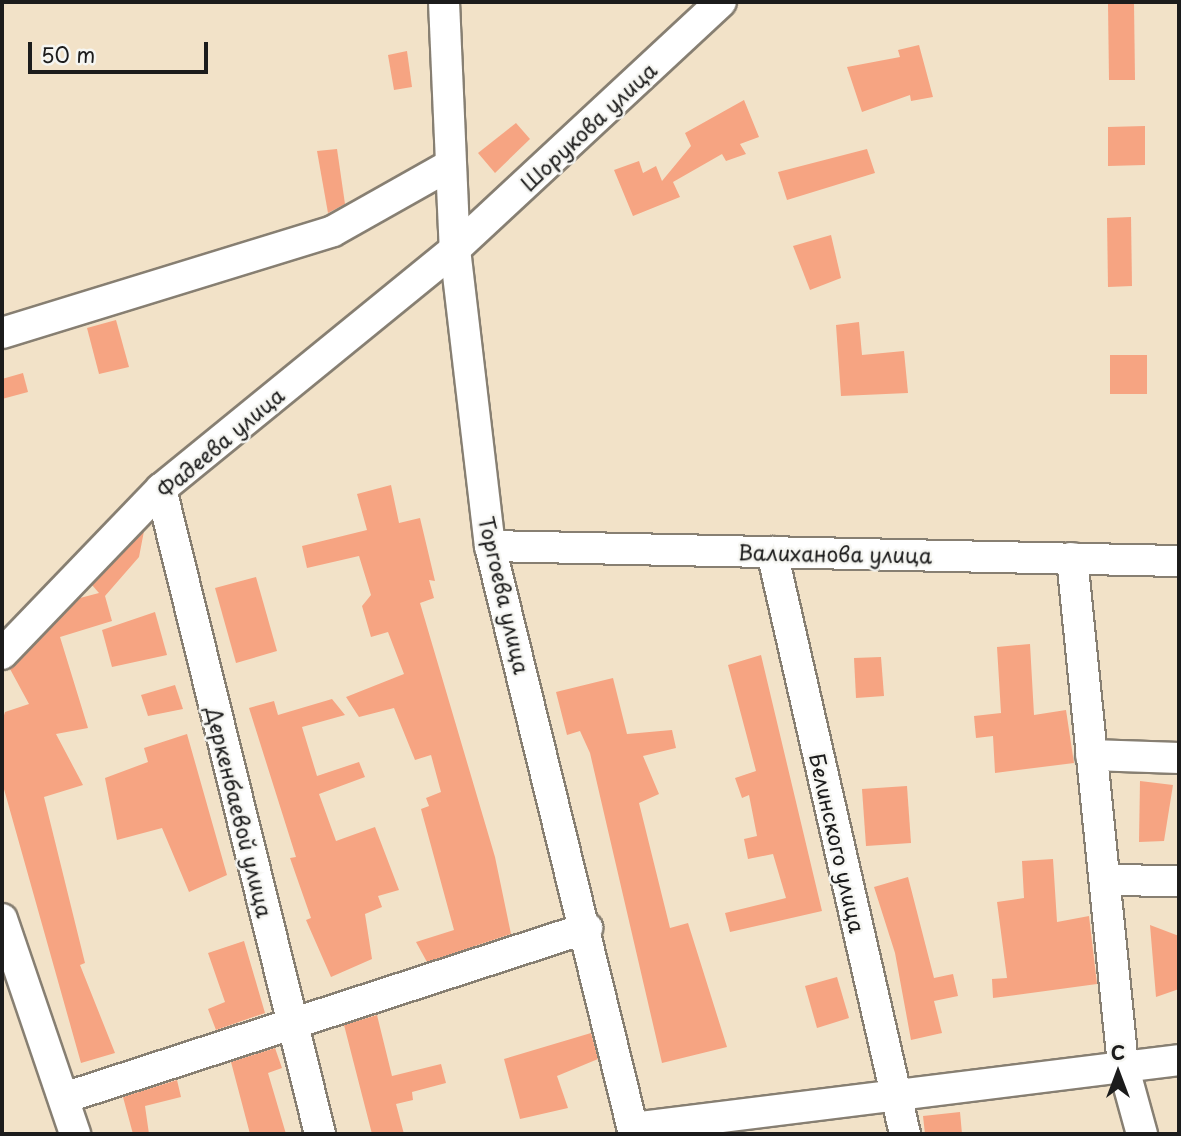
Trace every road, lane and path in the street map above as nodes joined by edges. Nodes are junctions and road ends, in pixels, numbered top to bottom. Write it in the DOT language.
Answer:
graph roads {
  1 [pos="444,2"];
  2 [pos="721,2"];
  3 [pos="450,165"];
  4 [pos="455,249"];
  5 [pos="2,333"];
  6 [pos="161,489"];
  7 [pos="490,546"];
  8 [pos="772,552"];
  9 [pos="1072,558"];
  10 [pos="1179,561"];
  11 [pos="2,654"];
  12 [pos="1091,755"];
  13 [pos="1179,758"];
  14 [pos="1105,880"];
  15 [pos="1179,881"];
  16 [pos="2,919"];
  17 [pos="587,928"];
  18 [pos="292,1021"];
  19 [pos="1179,1060"];
  20 [pos="1123,1065"];
  21 [pos="894,1094"];
  22 [pos="67,1097"];
  23 [pos="634,1131"];
  24 [pos="75,1134"];
  25 [pos="320,1134"];
  26 [pos="905,1134"];
  27 [pos="1142,1134"];
  1 -- 3 [label="street, Торгоева улица"];
  2 -- 4 [label="street, Шорукова улица"];
  3 -- 4 [label="street, Торгоева улица"];
  3 -- 5 [label="street"];
  4 -- 6 [label="street, Фадеева улица"];
  4 -- 7 [label="street, Торгоева улица"];
  6 -- 11 [label="street, Фадеева улица"];
  6 -- 18 [label="street, Деркенбаевой улица"];
  7 -- 8 [label="street, Валиханова улица"];
  7 -- 17 [label="street, Торгоева улица"];
  8 -- 9 [label="street, Валиханова улица"];
  8 -- 21 [label="street, Белинского улица"];
  9 -- 10 [label="street, Валиханова улица"];
  9 -- 12 [label="street"];
  12 -- 13 [label="street"];
  12 -- 14 [label="street"];
  14 -- 15 [label="street"];
  14 -- 20 [label="street"];
  16 -- 22 [label="street"];
  17 -- 18 [label="street"];
  17 -- 23 [label="street, Торгоева улица"];
  18 -- 22 [label="street"];
  18 -- 25 [label="street, Деркенбаевой улица"];
  19 -- 20 [label="street"];
  20 -- 21 [label="street"];
  20 -- 27 [label="street"];
  21 -- 23 [label="street"];
  21 -- 26 [label="street, Белинского улица"];
  22 -- 24 [label="street"];
}
